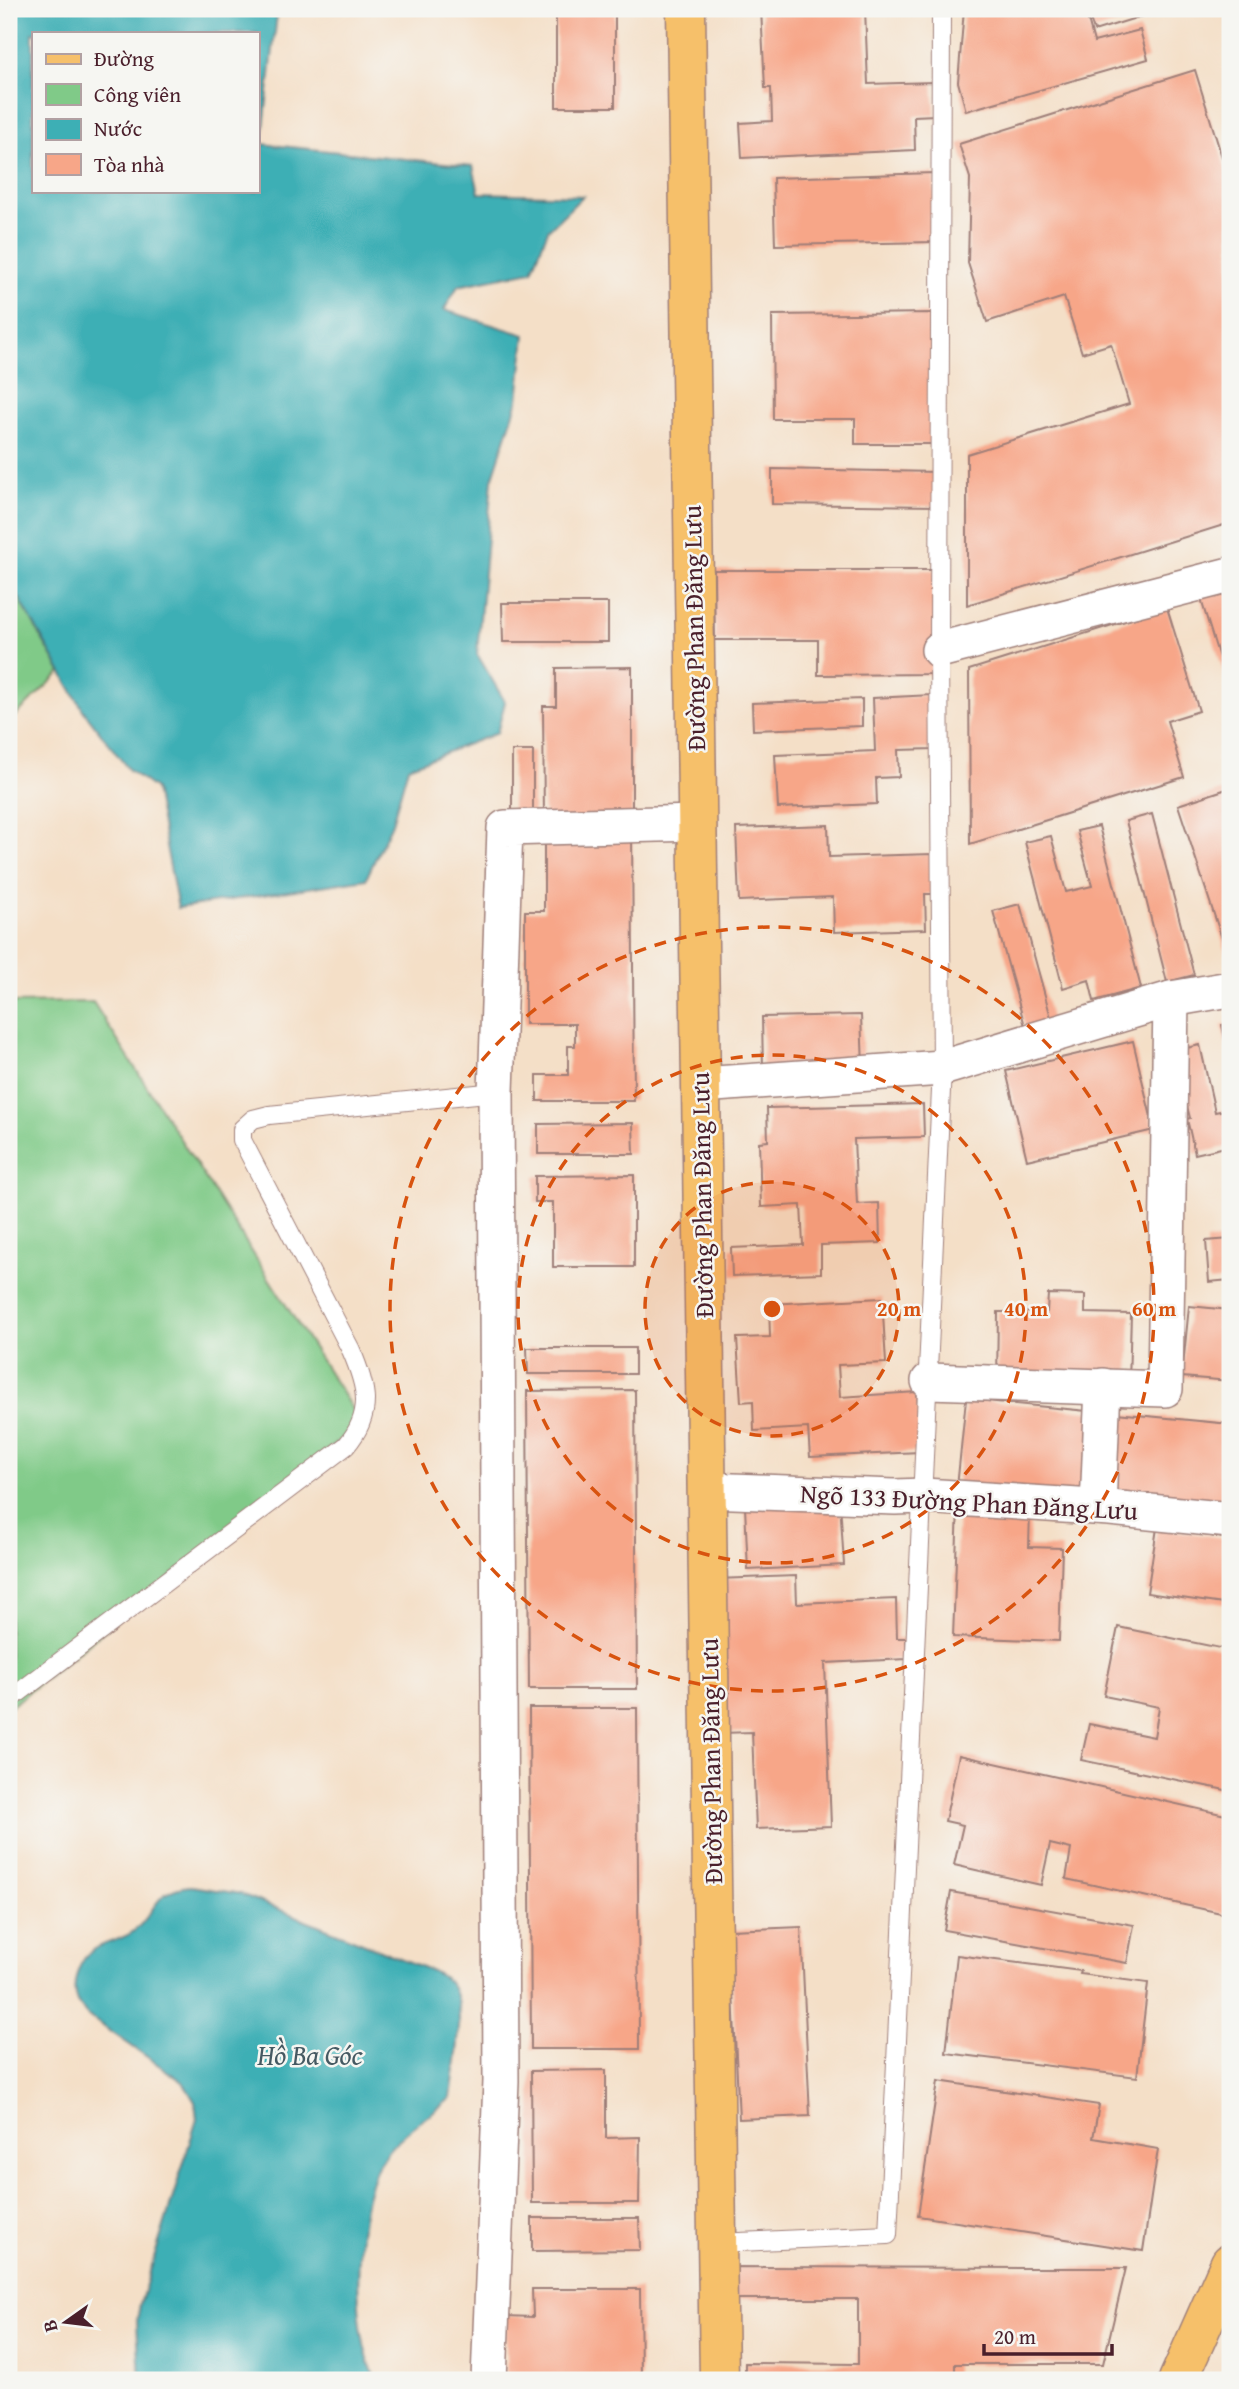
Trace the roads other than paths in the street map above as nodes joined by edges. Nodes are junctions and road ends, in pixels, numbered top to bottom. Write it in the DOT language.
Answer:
graph roads {
  1 [pos="686,9"];
  2 [pos="941,9"];
  3 [pos="1230,575"];
  4 [pos="939,650"];
  5 [pos="697,823"];
  6 [pos="1230,989"];
  7 [pos="1171,999"];
  8 [pos="942,1068"];
  9 [pos="701,1085"];
  10 [pos="496,1092"];
  11 [pos="929,1381"];
  12 [pos="1103,1386"];
  13 [pos="707,1490"];
  14 [pos="924,1496"];
  15 [pos="1098,1507"];
  16 [pos="1230,1520"];
  17 [pos="9,1700"];
  18 [pos="718,2243"];
  19 [pos="1230,2263"];
  20 [pos="489,2380"];
  21 [pos="719,2380"];
  22 [pos="1178,2380"];
  1 -- 5 [label="main road, Đường Phan Đăng Lưu"];
  2 -- 4 [label="lane"];
  3 -- 4 [label="street"];
  4 -- 8 [label="lane"];
  5 -- 9 [label="main road, Đường Phan Đăng Lưu"];
  5 -- 10 [label="street"];
  6 -- 7 [label="street"];
  7 -- 8 [label="street"];
  7 -- 12 [label="street"];
  8 -- 9 [label="street"];
  8 -- 11 [label="lane"];
  9 -- 13 [label="main road, Đường Phan Đăng Lưu"];
  10 -- 17 [label="lane"];
  10 -- 20 [label="street"];
  11 -- 12 [label="street"];
  11 -- 14 [label="lane"];
  12 -- 15 [label="street"];
  13 -- 14 [label="street, Ngõ 133 Đường Phan Đăng Lưu"];
  13 -- 18 [label="main road, Đường Phan Đăng Lưu"];
  14 -- 15 [label="street, Ngõ 133 Đường Phan Đăng Lưu"];
  14 -- 18 [label="lane"];
  15 -- 16 [label="street, Ngõ 133 Đường Phan Đăng Lưu"];
  18 -- 21 [label="main road, Đường Phan Đăng Lưu"];
  19 -- 22 [label="main road"];
}
